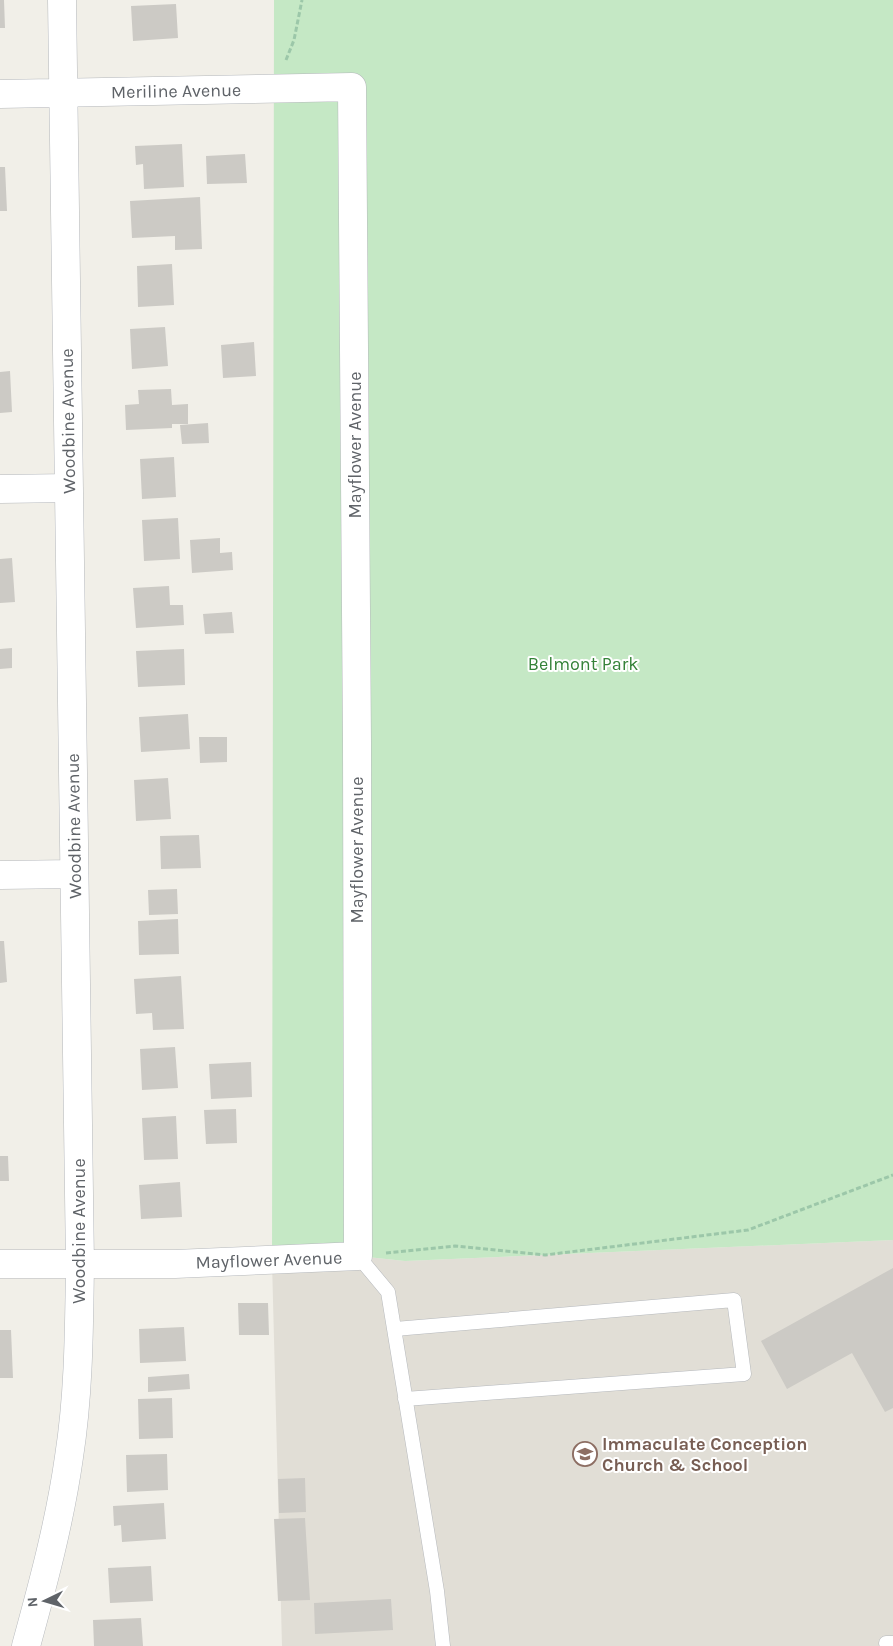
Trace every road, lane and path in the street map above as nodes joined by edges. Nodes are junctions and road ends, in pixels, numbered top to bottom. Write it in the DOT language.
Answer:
graph roads {
  1 [pos="62,0"];
  2 [pos="302,0"];
  3 [pos="352,87"];
  4 [pos="274,88"];
  5 [pos="64,93"];
  6 [pos="0,94"];
  7 [pos="69,488"];
  8 [pos="0,489"];
  9 [pos="74,874"];
  10 [pos="0,875"];
  11 [pos="893,1175"];
  12 [pos="358,1256"];
  13 [pos="0,1264"];
  14 [pos="80,1264"];
  15 [pos="395,1329"];
  16 [pos="405,1399"];
  17 [pos="26,1646"];
  18 [pos="443,1646"];
  1 -- 5 [label="street, Woodbine Avenue"];
  2 -- 4 [label="path"];
  3 -- 4 [label="street, Meriline Avenue"];
  3 -- 12 [label="street, Mayflower Avenue"];
  4 -- 5 [label="street, Meriline Avenue"];
  5 -- 6 [label="street, Meriline Avenue"];
  5 -- 7 [label="street, Woodbine Avenue"];
  7 -- 8 [label="street"];
  7 -- 9 [label="street, Woodbine Avenue"];
  9 -- 10 [label="street"];
  9 -- 14 [label="street, Woodbine Avenue"];
  11 -- 12 [label="path"];
  12 -- 14 [label="street, Mayflower Avenue"];
  12 -- 15 [label="lane"];
  13 -- 14 [label="street, Mayflower Avenue"];
  14 -- 17 [label="street, Woodbine Avenue"];
  15 -- 16 [label="lane"];
  15 -- 16 [label="lane"];
  16 -- 18 [label="lane"];
}
